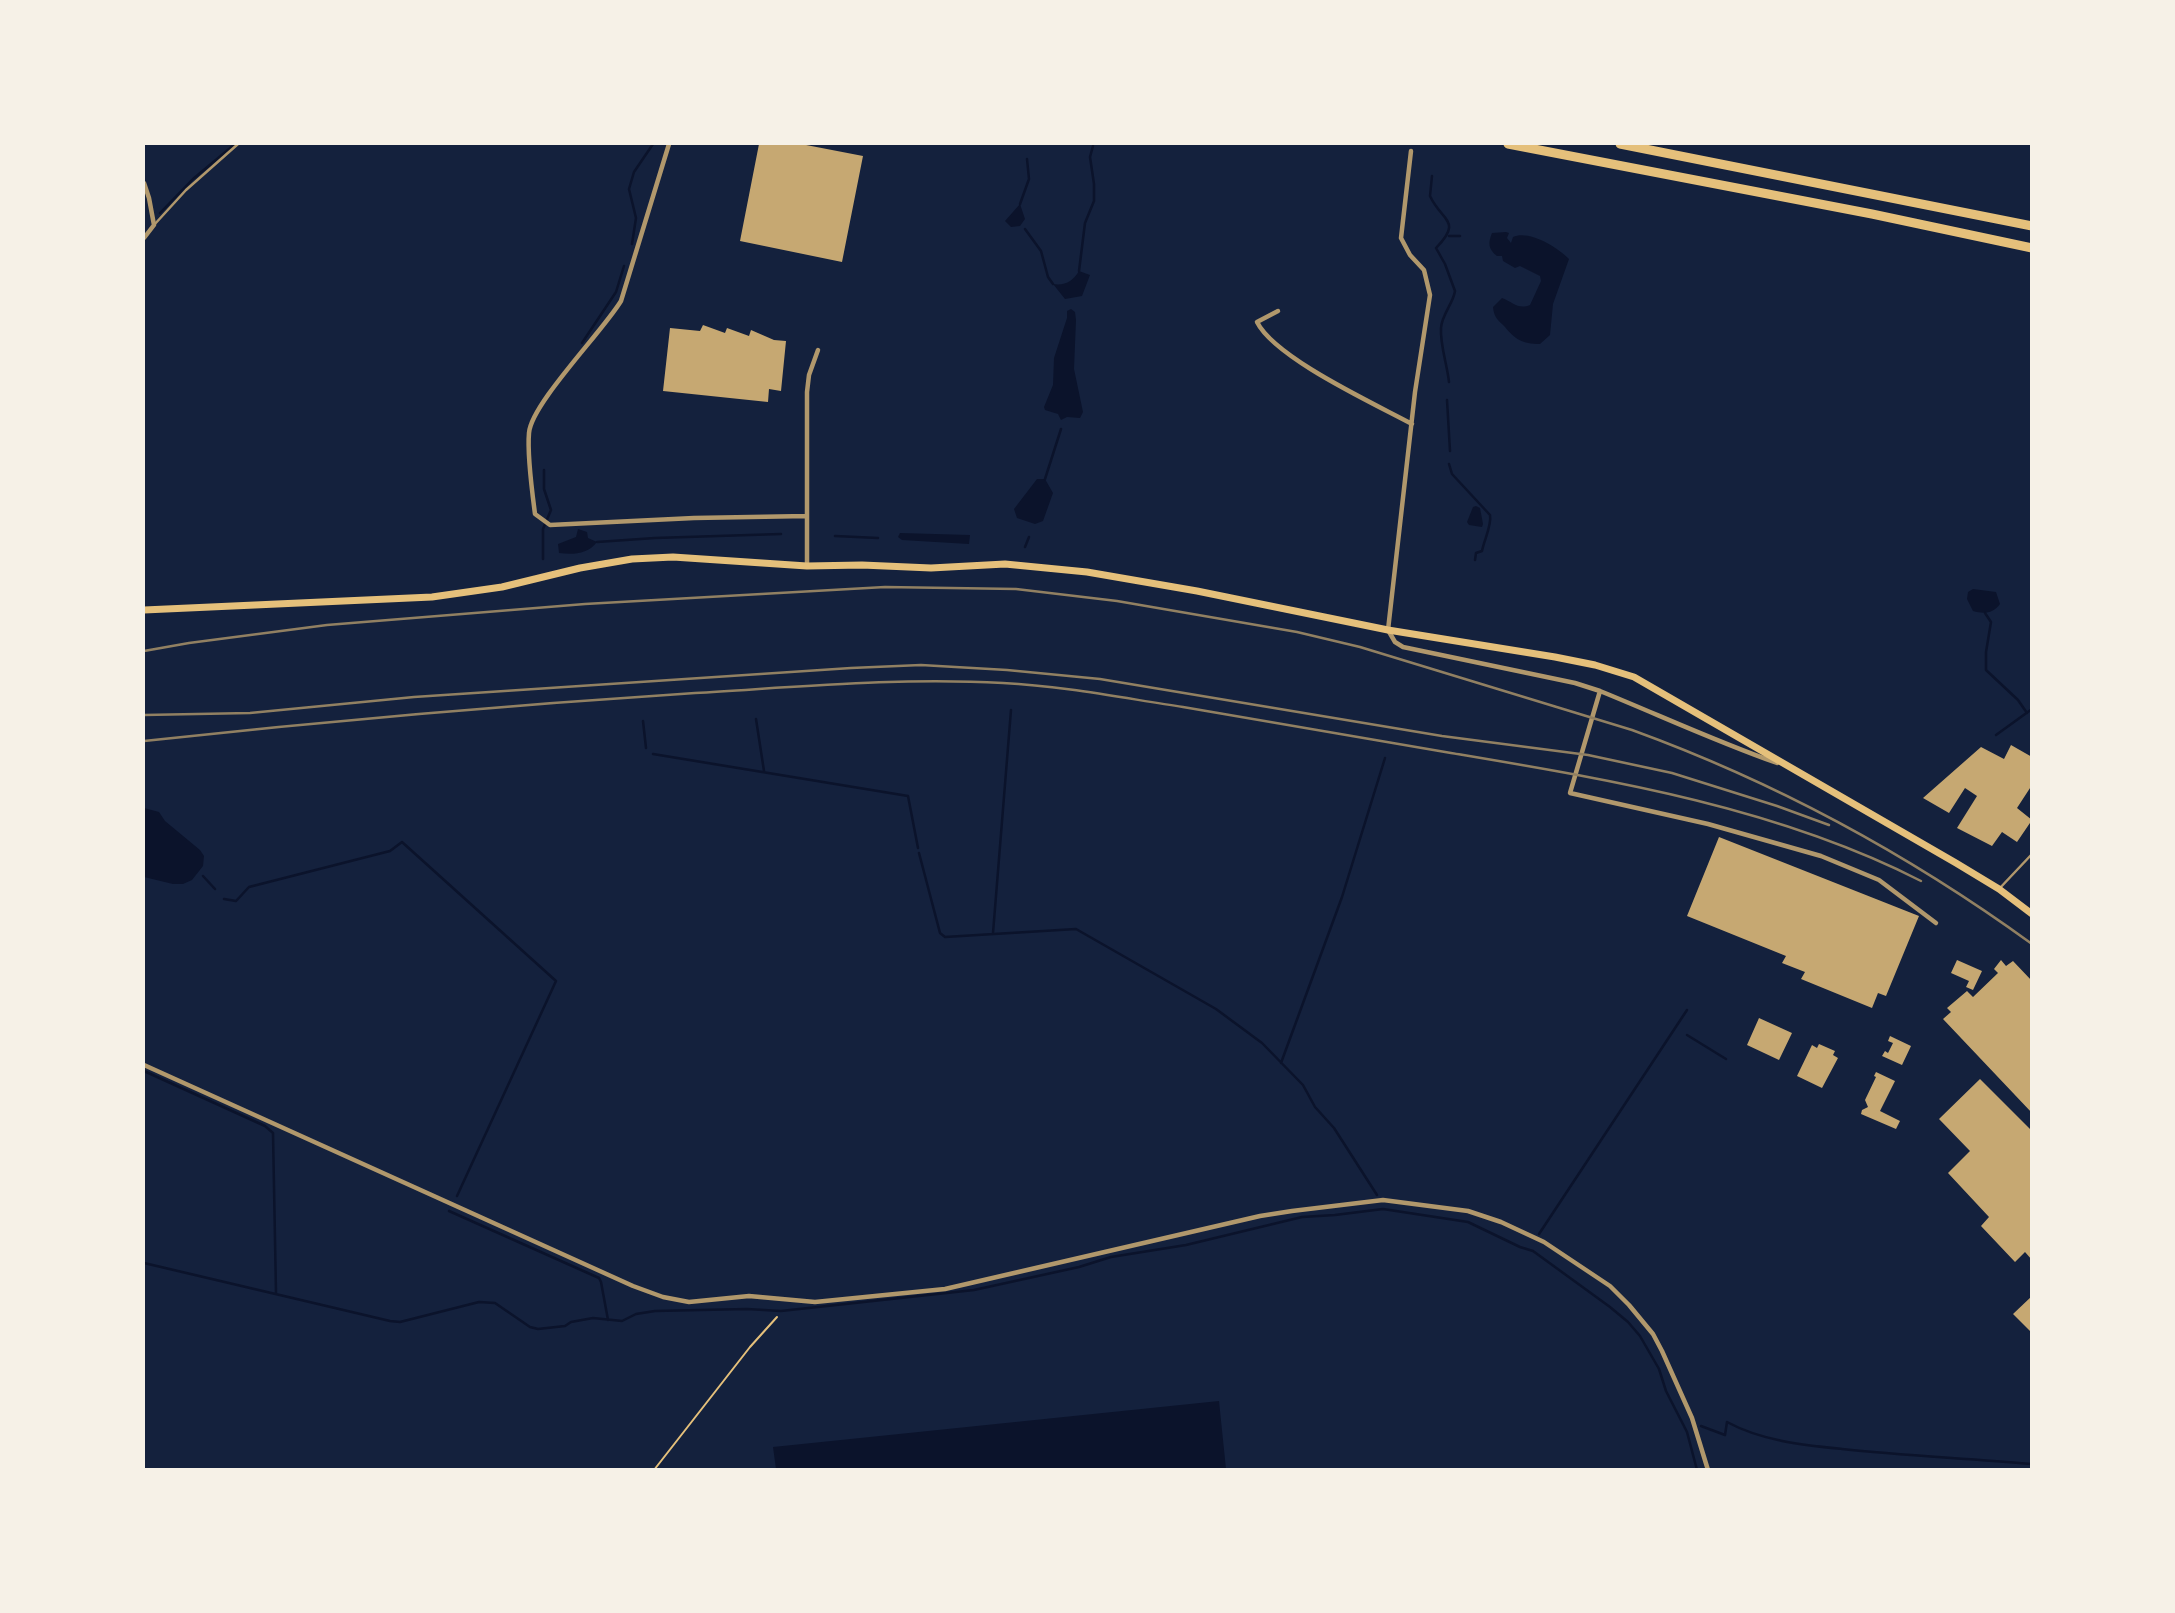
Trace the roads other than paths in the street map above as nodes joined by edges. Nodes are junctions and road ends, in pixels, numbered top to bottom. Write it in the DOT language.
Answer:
graph roads {
  1 [pos="238,144"];
  2 [pos="669,144"];
  3 [pos="1508,144"];
  4 [pos="1620,144"];
  5 [pos="1411,151"];
  6 [pos="144,183"];
  7 [pos="154,225"];
  8 [pos="2032,226"];
  9 [pos="144,238"];
  10 [pos="2032,248"];
  11 [pos="1278,311"];
  12 [pos="818,350"];
  13 [pos="1412,424"];
  14 [pos="807,516"];
  15 [pos="807,566"];
  16 [pos="144,610"];
  17 [pos="1388,630"];
  18 [pos="1600,691"];
  19 [pos="1791,767"];
  20 [pos="2032,854"];
  21 [pos="1999,889"];
  22 [pos="2032,914"];
  23 [pos="1936,923"];
  24 [pos="144,1065"];
  25 [pos="1708,1469"];
  1 -- 7 [label="lane"];
  2 -- 14 [label="street"];
  3 -- 10 [label="highway"];
  4 -- 8 [label="highway"];
  5 -- 13 [label="street"];
  6 -- 7 [label="street"];
  7 -- 9 [label="street"];
  11 -- 13 [label="street"];
  12 -- 14 [label="street"];
  13 -- 17 [label="street"];
  14 -- 15 [label="street"];
  15 -- 16 [label="main road"];
  15 -- 17 [label="main road"];
  17 -- 18 [label="street"];
  17 -- 19 [label="main road"];
  18 -- 19 [label="street"];
  18 -- 23 [label="street"];
  19 -- 21 [label="main road"];
  20 -- 21 [label="lane"];
  21 -- 22 [label="main road"];
  24 -- 25 [label="street"];
}
